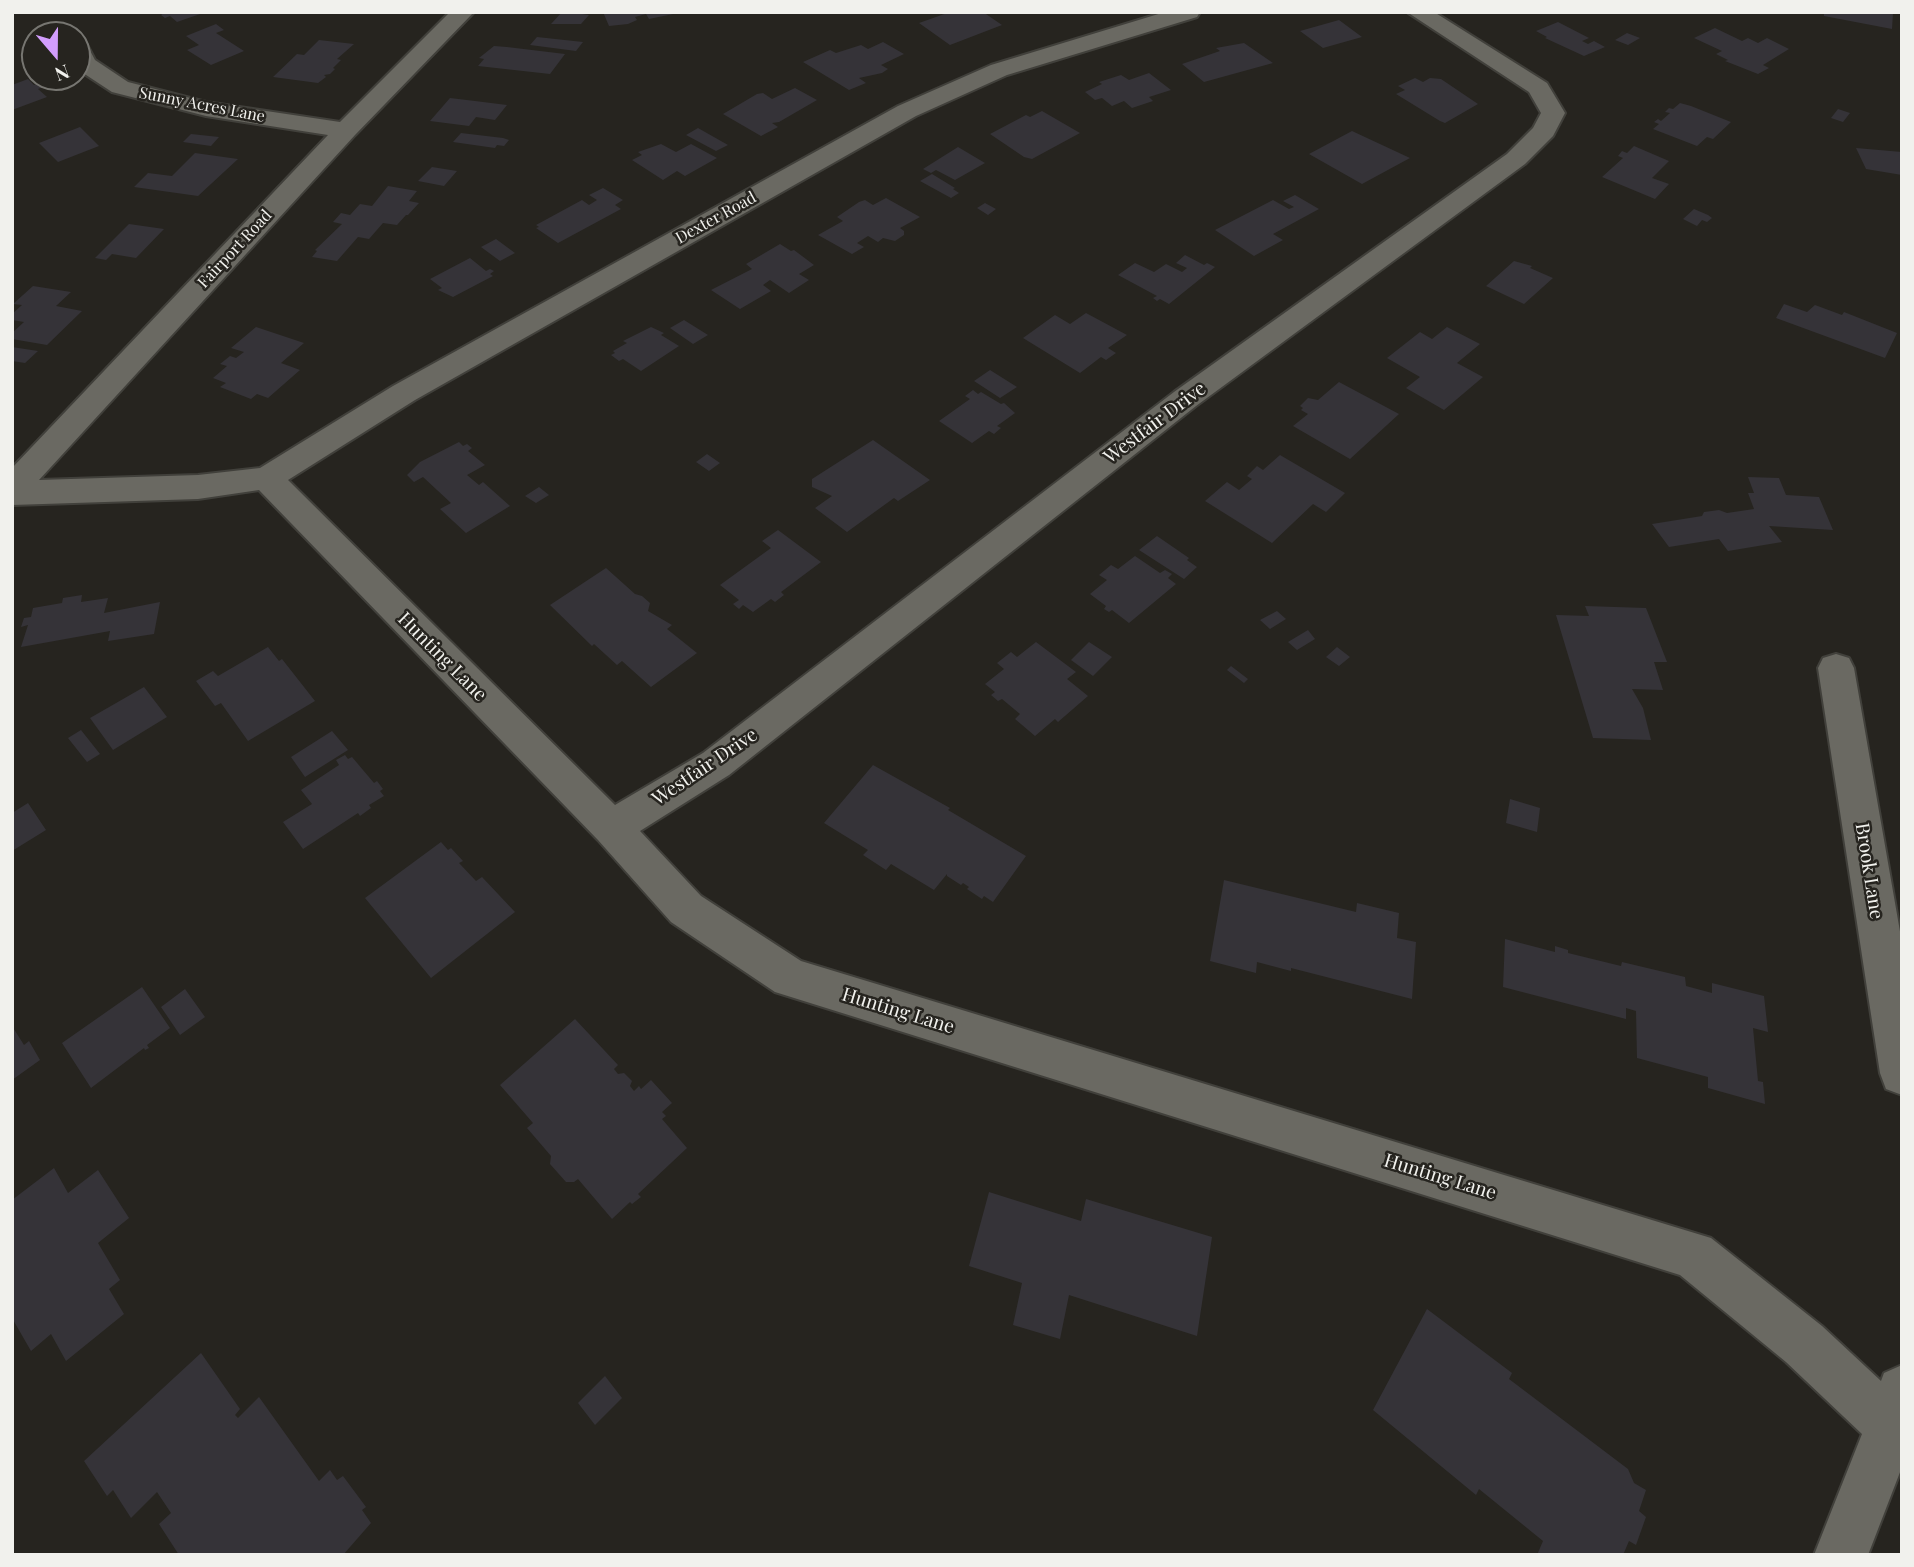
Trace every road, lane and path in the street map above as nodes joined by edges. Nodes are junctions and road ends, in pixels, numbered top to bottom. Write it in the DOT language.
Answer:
graph roads {
  1 [pos="463,12"];
  2 [pos="1189,12"];
  3 [pos="1418,12"];
  4 [pos="91,68"];
  5 [pos="345,130"];
  6 [pos="267,478"];
  7 [pos="12,491"];
  8 [pos="1836,668"];
  9 [pos="612,828"];
  10 [pos="1902,1073"];
  11 [pos="1896,1408"];
  12 [pos="1841,1555"];
  1 -- 5 [label="street, Fairport Road"];
  2 -- 6 [label="street, Dexter Road"];
  3 -- 9 [label="street, Westfair Drive"];
  4 -- 5 [label="street, Sunny Acres Lane"];
  5 -- 7 [label="street, Fairport Road"];
  6 -- 7 [label="street"];
  6 -- 9 [label="street, Hunting Lane"];
  8 -- 10 [label="street, Brook Lane"];
  9 -- 11 [label="street, Hunting Lane"];
  11 -- 12 [label="street"];
}
